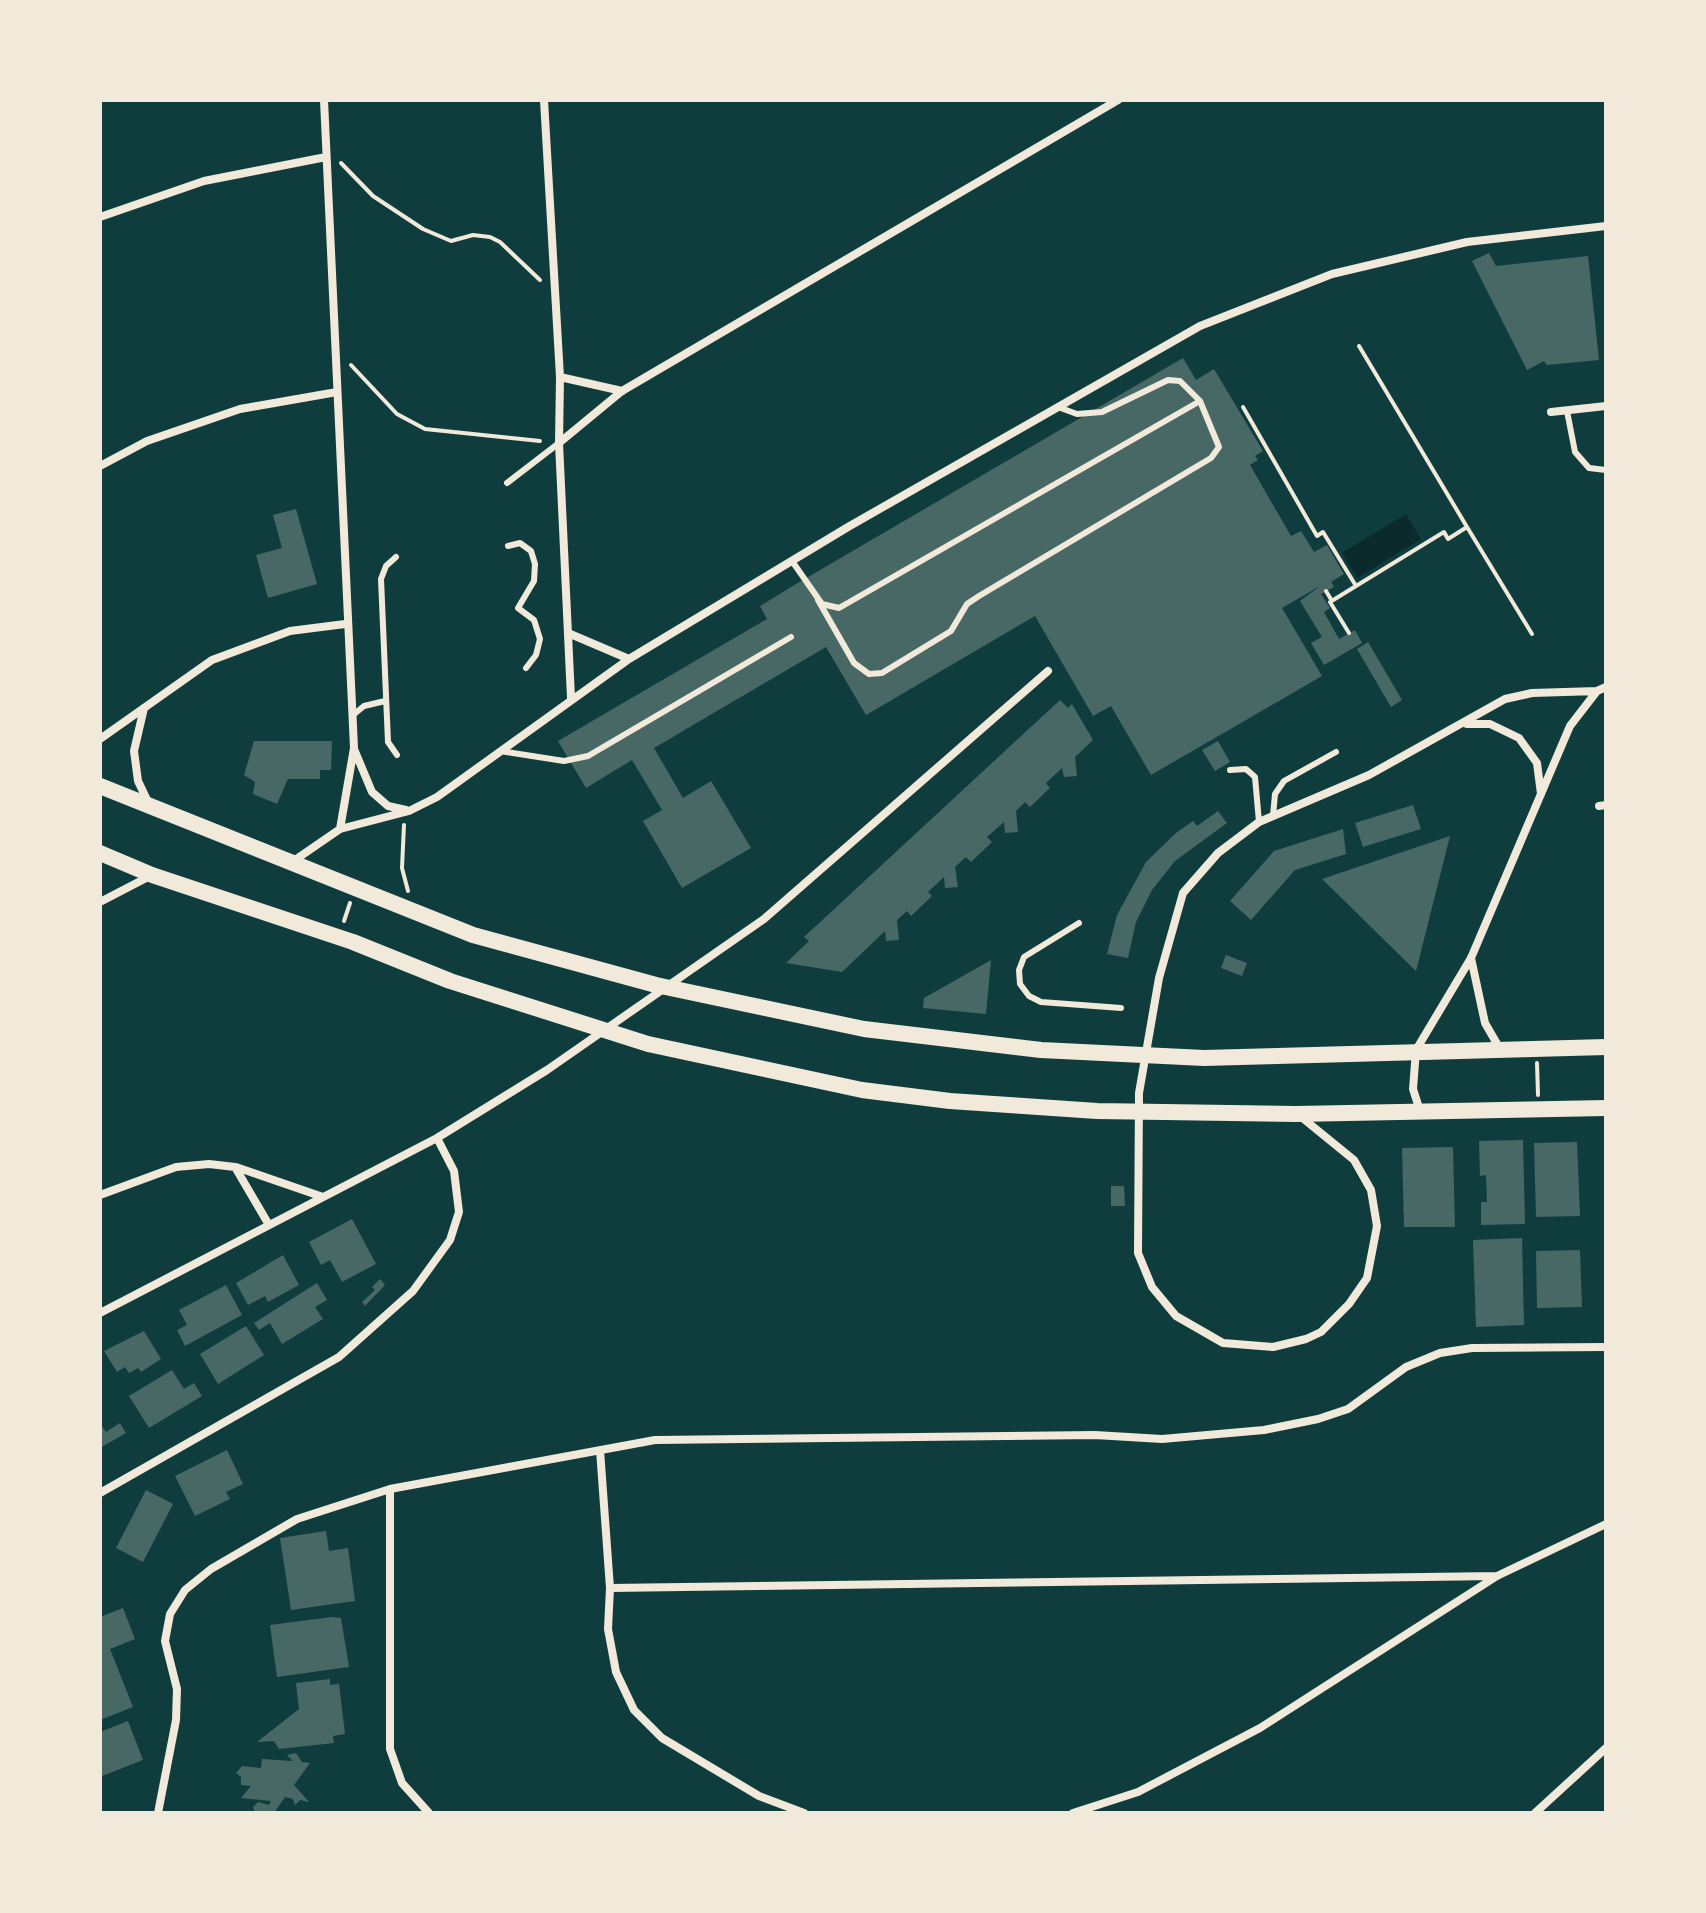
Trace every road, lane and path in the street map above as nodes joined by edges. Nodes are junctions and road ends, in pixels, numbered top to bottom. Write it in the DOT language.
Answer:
graph roads {
  1 [pos="324,100"];
  2 [pos="544,100"];
  3 [pos="1118,100"];
  4 [pos="326,157"];
  5 [pos="100,217"];
  6 [pos="1606,226"];
  7 [pos="553,293"];
  8 [pos="1359,346"];
  9 [pos="335,349"];
  10 [pos="560,377"];
  11 [pos="622,391"];
  12 [pos="337,392"];
  13 [pos="1200,401"];
  14 [pos="1606,406"];
  15 [pos="1058,407"];
  16 [pos="1243,407"];
  17 [pos="1567,411"];
  18 [pos="1551,412"];
  19 [pos="559,443"];
  20 [pos="100,466"];
  21 [pos="1606,470"];
  22 [pos="507,483"];
  23 [pos="1467,527"];
  24 [pos="508,546"];
  25 [pos="396,557"];
  26 [pos="792,561"];
  27 [pos="1356,586"];
  28 [pos="1326,591"];
  29 [pos="818,600"];
  30 [pos="1332,601"];
  31 [pos="345,624"];
  32 [pos="568,633"];
  33 [pos="1349,633"];
  34 [pos="1532,634"];
  35 [pos="791,637"];
  36 [pos="629,659"];
  37 [pos="526,668"];
  38 [pos="1048,671"];
  39 [pos="1606,687"];
  40 [pos="1597,691"];
  41 [pos="571,698"];
  42 [pos="385,701"];
  43 [pos="144,708"];
  44 [pos="352,716"];
  45 [pos="1456,728"];
  46 [pos="100,739"];
  47 [pos="354,748"];
  48 [pos="500,751"];
  49 [pos="1336,752"];
  50 [pos="397,755"];
  51 [pos="1230,770"];
  52 [pos="100,786"];
  53 [pos="1541,799"];
  54 [pos="152,808"];
  55 [pos="409,811"];
  56 [pos="1273,816"];
  57 [pos="1259,822"];
  58 [pos="340,829"];
  59 [pos="100,853"];
  60 [pos="289,864"];
  61 [pos="402,868"];
  62 [pos="152,875"];
  63 [pos="355,889"];
  64 [pos="100,902"];
  65 [pos="1079,923"];
  66 [pos="346,939"];
  67 [pos="1471,958"];
  68 [pos="1121,1008"];
  69 [pos="1606,1047"];
  70 [pos="1500,1049"];
  71 [pos="1536,1049"];
  72 [pos="1416,1050"];
  73 [pos="1606,1108"];
  74 [pos="1538,1109"];
  75 [pos="1420,1111"];
  76 [pos="1296,1114"];
  77 [pos="437,1138"];
  78 [pos="235,1167"];
  79 [pos="100,1195"];
  80 [pos="323,1197"];
  81 [pos="269,1225"];
  82 [pos="100,1313"];
  83 [pos="1606,1347"];
  84 [pos="600,1450"];
  85 [pos="390,1489"];
  86 [pos="100,1493"];
  87 [pos="1606,1524"];
  88 [pos="1497,1576"];
  89 [pos="610,1588"];
  90 [pos="1606,1748"];
  91 [pos="158,1813"];
  92 [pos="429,1813"];
  93 [pos="804,1813"];
  94 [pos="1073,1813"];
  95 [pos="1535,1813"];
  1 -- 4 [label="street"];
  2 -- 7 [label="street"];
  3 -- 11 [label="street"];
  4 -- 5 [label="street"];
  4 -- 7 [label="path"];
  4 -- 9 [label="street"];
  6 -- 15 [label="street"];
  7 -- 10 [label="street"];
  8 -- 23 [label="path"];
  9 -- 12 [label="street"];
  9 -- 19 [label="path"];
  10 -- 11 [label="street"];
  10 -- 19 [label="street"];
  11 -- 19 [label="street"];
  12 -- 20 [label="street"];
  12 -- 31 [label="street"];
  13 -- 15 [label="lane"];
  13 -- 29 [label="lane"];
  13 -- 29 [label="lane"];
  14 -- 17 [label="street"];
  15 -- 26 [label="street"];
  16 -- 27 [label="path"];
  17 -- 18 [label="street"];
  17 -- 21 [label="lane"];
  19 -- 22 [label="lane"];
  19 -- 32 [label="street"];
  23 -- 27 [label="path"];
  23 -- 34 [label="path"];
  24 -- 37 [label="lane"];
  25 -- 42 [label="lane"];
  26 -- 29 [label="lane"];
  26 -- 36 [label="street"];
  27 -- 30 [label="path"];
  28 -- 30 [label="path"];
  30 -- 33 [label="path"];
  31 -- 43 [label="street"];
  31 -- 44 [label="street"];
  32 -- 36 [label="street"];
  32 -- 41 [label="street"];
  35 -- 48 [label="lane"];
  36 -- 41 [label="street"];
  38 -- 77 [label="street"];
  39 -- 40 [label="street"];
  40 -- 45 [label="street"];
  40 -- 53 [label="street"];
  41 -- 48 [label="street"];
  42 -- 44 [label="lane"];
  42 -- 50 [label="lane"];
  43 -- 46 [label="street"];
  43 -- 54 [label="street"];
  44 -- 47 [label="street"];
  45 -- 53 [label="street"];
  45 -- 56 [label="street"];
  47 -- 55 [label="street"];
  47 -- 58 [label="street"];
  48 -- 55 [label="street"];
  49 -- 56 [label="lane"];
  51 -- 57 [label="lane"];
  52 -- 54 [label="main road"];
  53 -- 67 [label="street"];
  54 -- 60 [label="main road"];
  55 -- 58 [label="street"];
  55 -- 61 [label="path"];
  56 -- 57 [label="street"];
  57 -- 76 [label="street"];
  58 -- 60 [label="street"];
  59 -- 62 [label="main road"];
  60 -- 63 [label="main road"];
  62 -- 64 [label="street"];
  62 -- 66 [label="main road"];
  63 -- 66 [label="path"];
  63 -- 72 [label="main road"];
  65 -- 68 [label="lane"];
  66 -- 76 [label="main road"];
  67 -- 70 [label="street"];
  67 -- 72 [label="street"];
  69 -- 71 [label="main road"];
  70 -- 71 [label="main road"];
  70 -- 72 [label="main road"];
  71 -- 74 [label="path"];
  72 -- 75 [label="street"];
  73 -- 74 [label="main road"];
  74 -- 75 [label="main road"];
  75 -- 76 [label="main road"];
  77 -- 80 [label="street"];
  77 -- 86 [label="street"];
  78 -- 79 [label="street"];
  78 -- 80 [label="street"];
  78 -- 81 [label="street"];
  80 -- 81 [label="street"];
  81 -- 82 [label="street"];
  83 -- 84 [label="street"];
  84 -- 85 [label="street"];
  84 -- 89 [label="street"];
  85 -- 91 [label="street"];
  85 -- 92 [label="street"];
  87 -- 88 [label="street"];
  88 -- 89 [label="street"];
  88 -- 94 [label="street"];
  89 -- 93 [label="street"];
  90 -- 95 [label="street"];
}
